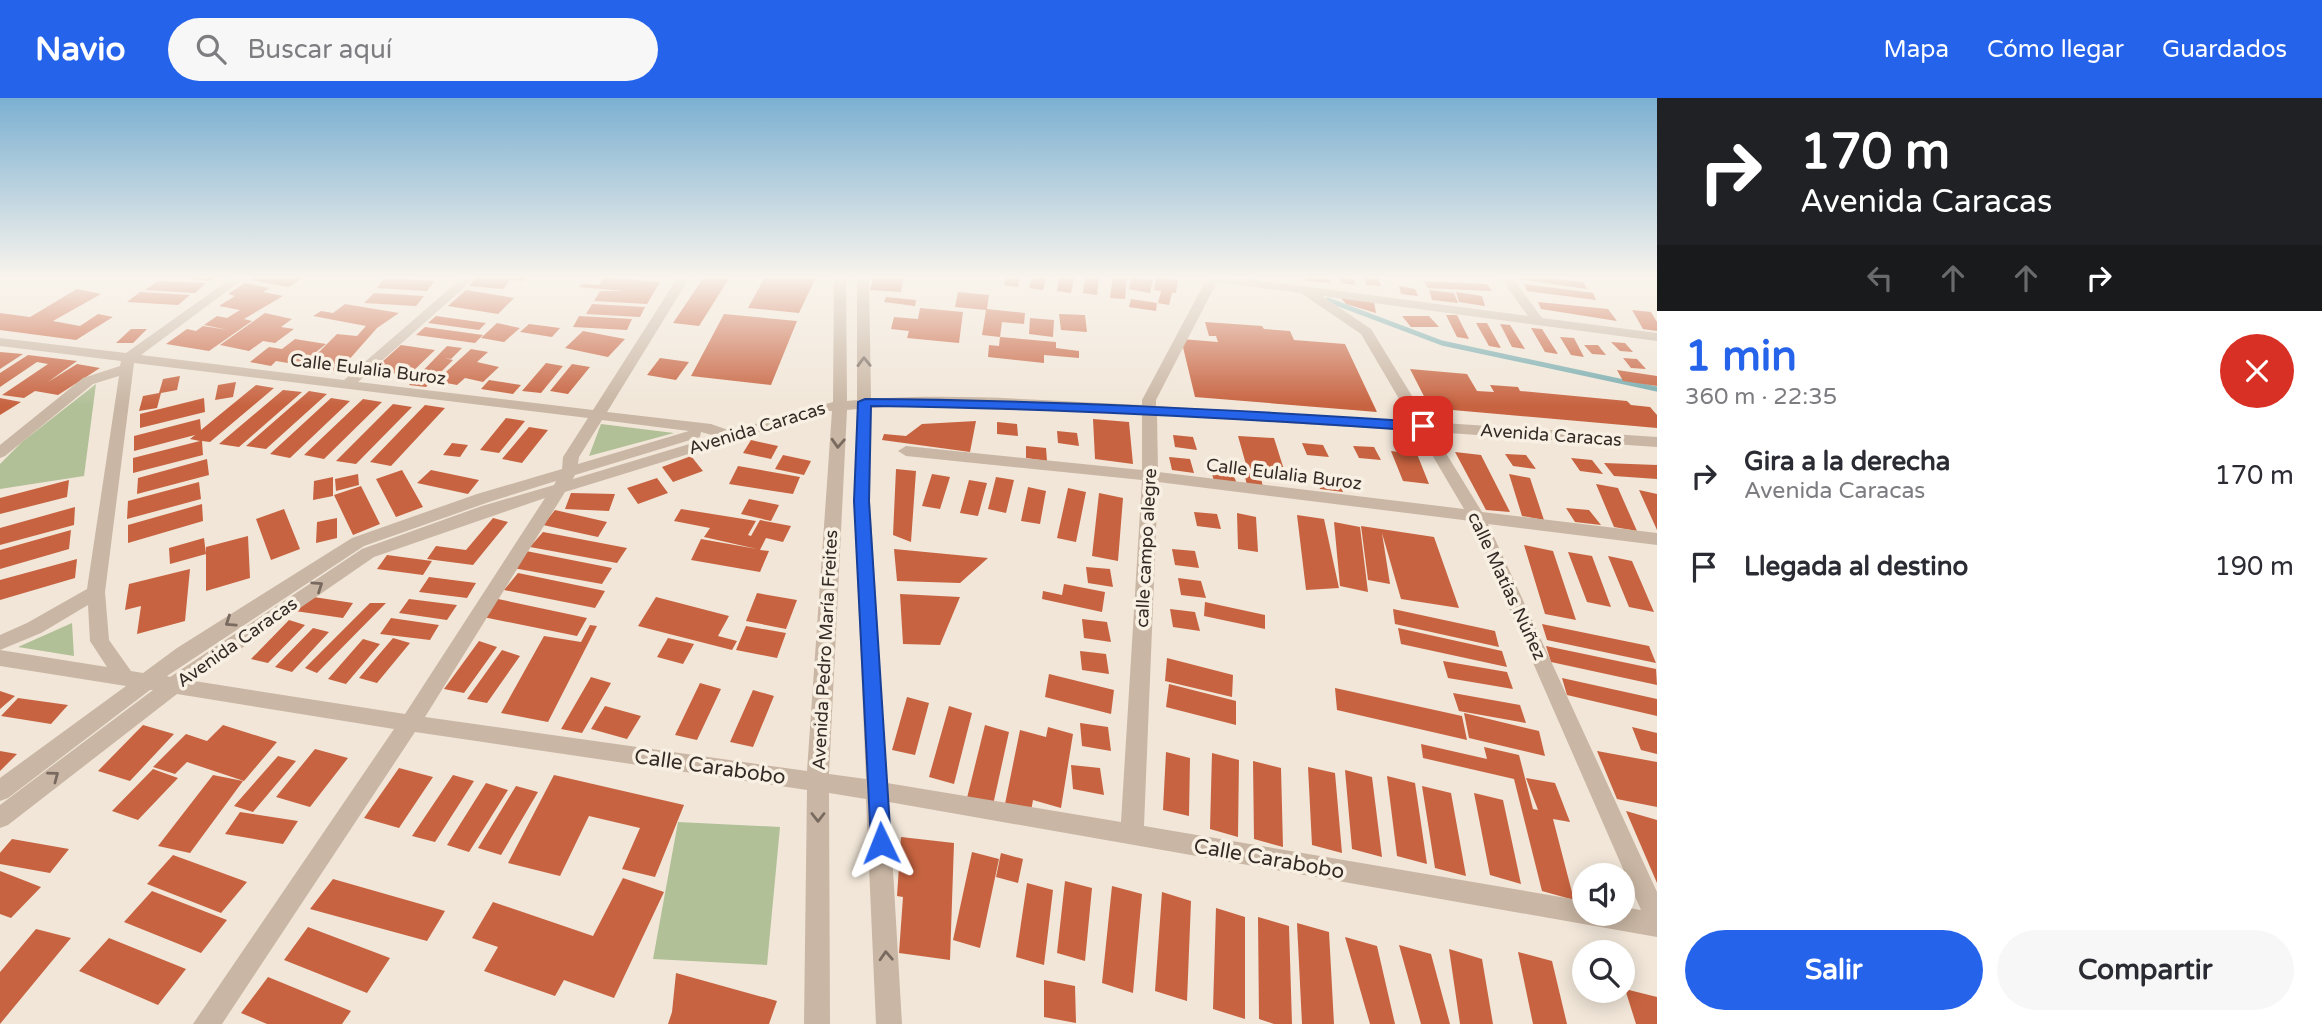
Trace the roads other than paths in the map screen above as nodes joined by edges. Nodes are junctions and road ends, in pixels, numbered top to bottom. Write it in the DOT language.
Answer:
graph roads {
  1 [pos="183,320"];
  2 [pos="420,320"];
  3 [pos="656,320"];
  4 [pos="840,320"];
  5 [pos="863,320"];
  6 [pos="1190,320"];
  7 [pos="1349,320"];
  8 [pos="1532,320"];
  9 [pos="1538,321"];
  10 [pos="1651,336"];
  11 [pos="0,342"];
  12 [pos="1657,351"];
  13 [pos="127,363"];
  14 [pos="346,385"];
  15 [pos="864,397"];
  16 [pos="840,398"];
  17 [pos="1149,405"];
  18 [pos="595,416"];
  19 [pos="1419,421"];
  20 [pos="711,429"];
  21 [pos="1657,432"];
  22 [pos="730,436"];
  23 [pos="1657,442"];
  24 [pos="906,451"];
  25 [pos="0,453"];
  26 [pos="1150,476"];
  27 [pos="563,482"];
  28 [pos="1477,517"];
  29 [pos="1657,539"];
  30 [pos="96,592"];
  31 [pos="0,643"];
  32 [pos="0,658"];
  33 [pos="136,679"];
  34 [pos="173,686"];
  35 [pos="410,723"];
  36 [pos="818,783"];
  37 [pos="0,791"];
  38 [pos="879,791"];
  39 [pos="0,818"];
  40 [pos="1132,835"];
  41 [pos="1572,911"];
  42 [pos="1657,919"];
  43 [pos="1635,921"];
  44 [pos="1657,925"];
  45 [pos="206,1024"];
  46 [pos="817,1024"];
  47 [pos="890,1024"];
  1 -- 13 [label="street"];
  2 -- 14 [label="street"];
  3 -- 18 [label="street"];
  4 -- 16 [label="street, Avenida Pedro María Freites"];
  15 -- 5 [label="street, Avenida Pedro María Freites, one-way"];
  6 -- 17 [label="street, calle campo alegre"];
  7 -- 19 [label="street, calle Matías Núñez"];
  8 -- 9 [label="street"];
  9 -- 10 [label="street"];
  10 -- 12 [label="street"];
  11 -- 13 [label="street, Calle Eulalia Buroz"];
  13 -- 14 [label="street, Calle Eulalia Buroz"];
  13 -- 25 [label="street"];
  13 -- 30 [label="street"];
  14 -- 18 [label="street, Calle Eulalia Buroz"];
  15 -- 16 [label="street, Avenida Caracas"];
  15 -- 17 [label="street, Avenida Caracas"];
  15 -- 38 [label="street, Avenida Pedro María Freites"];
  16 -- 20 [label="street, Avenida Caracas"];
  16 -- 22 [label="street, Avenida Caracas"];
  16 -- 36 [label="street, Avenida Pedro María Freites, one-way"];
  17 -- 19 [label="street, Avenida Caracas"];
  17 -- 26 [label="street, calle campo alegre"];
  18 -- 20 [label="street, Calle Eulalia Buroz"];
  18 -- 27 [label="street"];
  19 -- 21 [label="street, Avenida Caracas"];
  19 -- 23 [label="street, Avenida Caracas"];
  19 -- 28 [label="street, calle Matías Núñez"];
  20 -- 22 [label="street, Calle Eulalia Buroz"];
  20 -- 27 [label="street, Avenida Caracas"];
  22 -- 27 [label="street, Avenida Caracas"];
  24 -- 26 [label="street, Calle Eulalia Buroz"];
  26 -- 28 [label="street, Calle Eulalia Buroz"];
  26 -- 40 [label="street, calle campo alegre"];
  27 -- 33 [label="street, Avenida Caracas, one-way"];
  34 -- 27 [label="street, Avenida Caracas, one-way"];
  27 -- 35 [label="street"];
  28 -- 29 [label="street, Calle Eulalia Buroz"];
  28 -- 42 [label="street, calle Matías Núñez"];
  30 -- 31 [label="street"];
  30 -- 33 [label="street"];
  32 -- 33 [label="street, Calle Carabobo"];
  33 -- 34 [label="street, Calle Carabobo"];
  33 -- 37 [label="street, Avenida Caracas"];
  34 -- 35 [label="street, Calle Carabobo"];
  39 -- 34 [label="street, Avenida Caracas, one-way"];
  35 -- 36 [label="street, Calle Carabobo"];
  35 -- 45 [label="street"];
  36 -- 38 [label="street, Calle Carabobo"];
  36 -- 46 [label="street, Avenida Pedro María Freites, one-way"];
  38 -- 40 [label="street, Calle Carabobo"];
  47 -- 38 [label="street, Avenida Pedro María Freites, one-way"];
  40 -- 41 [label="street, Calle Carabobo"];
  43 -- 44 [label="street, Calle Carabobo"];
}
